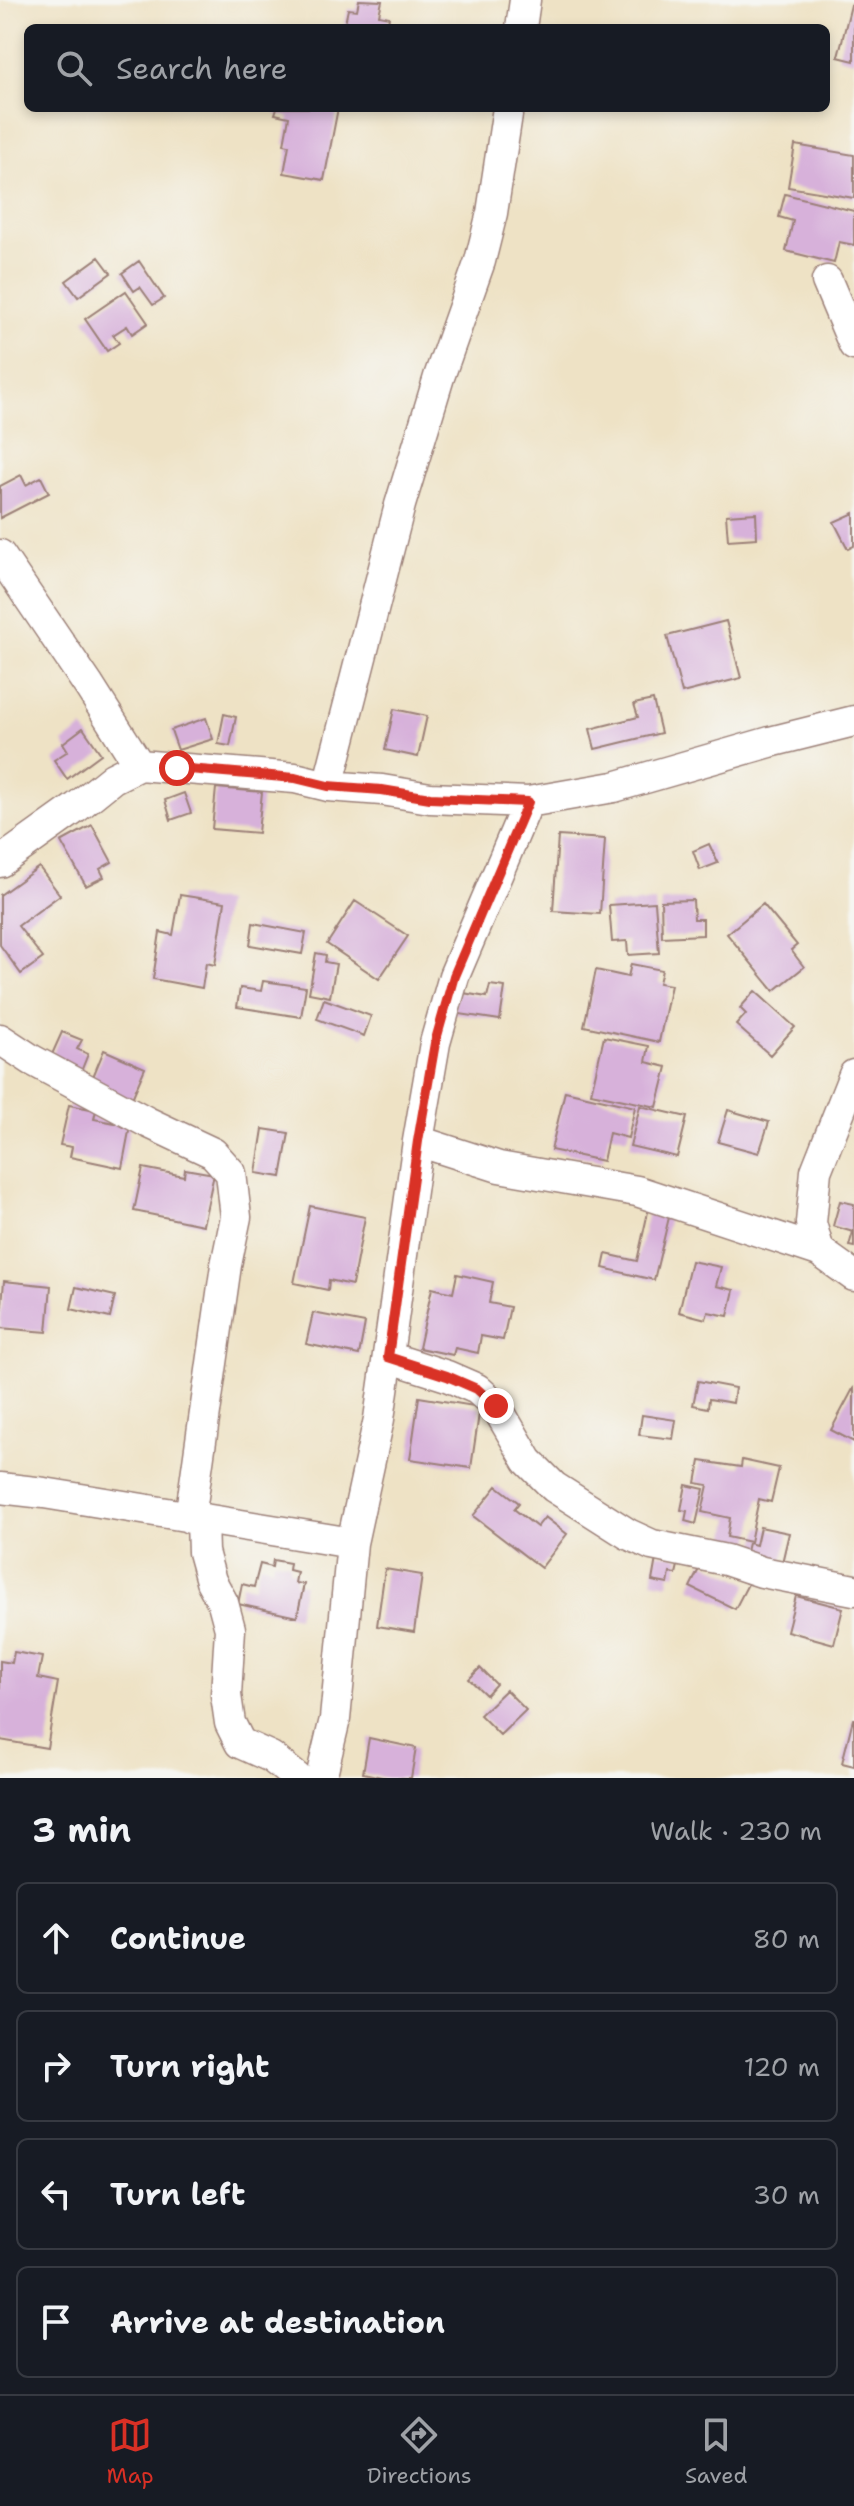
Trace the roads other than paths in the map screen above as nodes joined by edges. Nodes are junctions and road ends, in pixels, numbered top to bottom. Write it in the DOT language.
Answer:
graph roads {
  1 [pos="525,0"];
  2 [pos="522,24"];
  3 [pos="507,112"];
  4 [pos="827,281"];
  5 [pos="854,345"];
  6 [pos="0,555"];
  7 [pos="854,721"];
  8 [pos="139,765"];
  9 [pos="328,786"];
  10 [pos="528,802"];
  11 [pos="0,862"];
  12 [pos="0,1039"];
  13 [pos="854,1075"];
  14 [pos="418,1141"];
  15 [pos="819,1251"];
  16 [pos="854,1276"];
  17 [pos="388,1357"];
  18 [pos="0,1488"];
  19 [pos="196,1519"];
  20 [pos="352,1543"];
  21 [pos="854,1590"];
  22 [pos="297,1778"];
  23 [pos="321,1778"];
  1 -- 2 [label="street"];
  3 -- 9 [label="street"];
  4 -- 5 [label="street"];
  6 -- 8 [label="street"];
  7 -- 10 [label="street"];
  8 -- 9 [label="street"];
  8 -- 11 [label="street"];
  9 -- 10 [label="street"];
  10 -- 14 [label="street"];
  12 -- 19 [label="street"];
  13 -- 15 [label="street"];
  14 -- 15 [label="street"];
  14 -- 17 [label="street"];
  15 -- 16 [label="street"];
  17 -- 20 [label="street"];
  17 -- 21 [label="street"];
  18 -- 19 [label="street"];
  19 -- 20 [label="street"];
  19 -- 22 [label="street"];
  20 -- 23 [label="street"];
}
